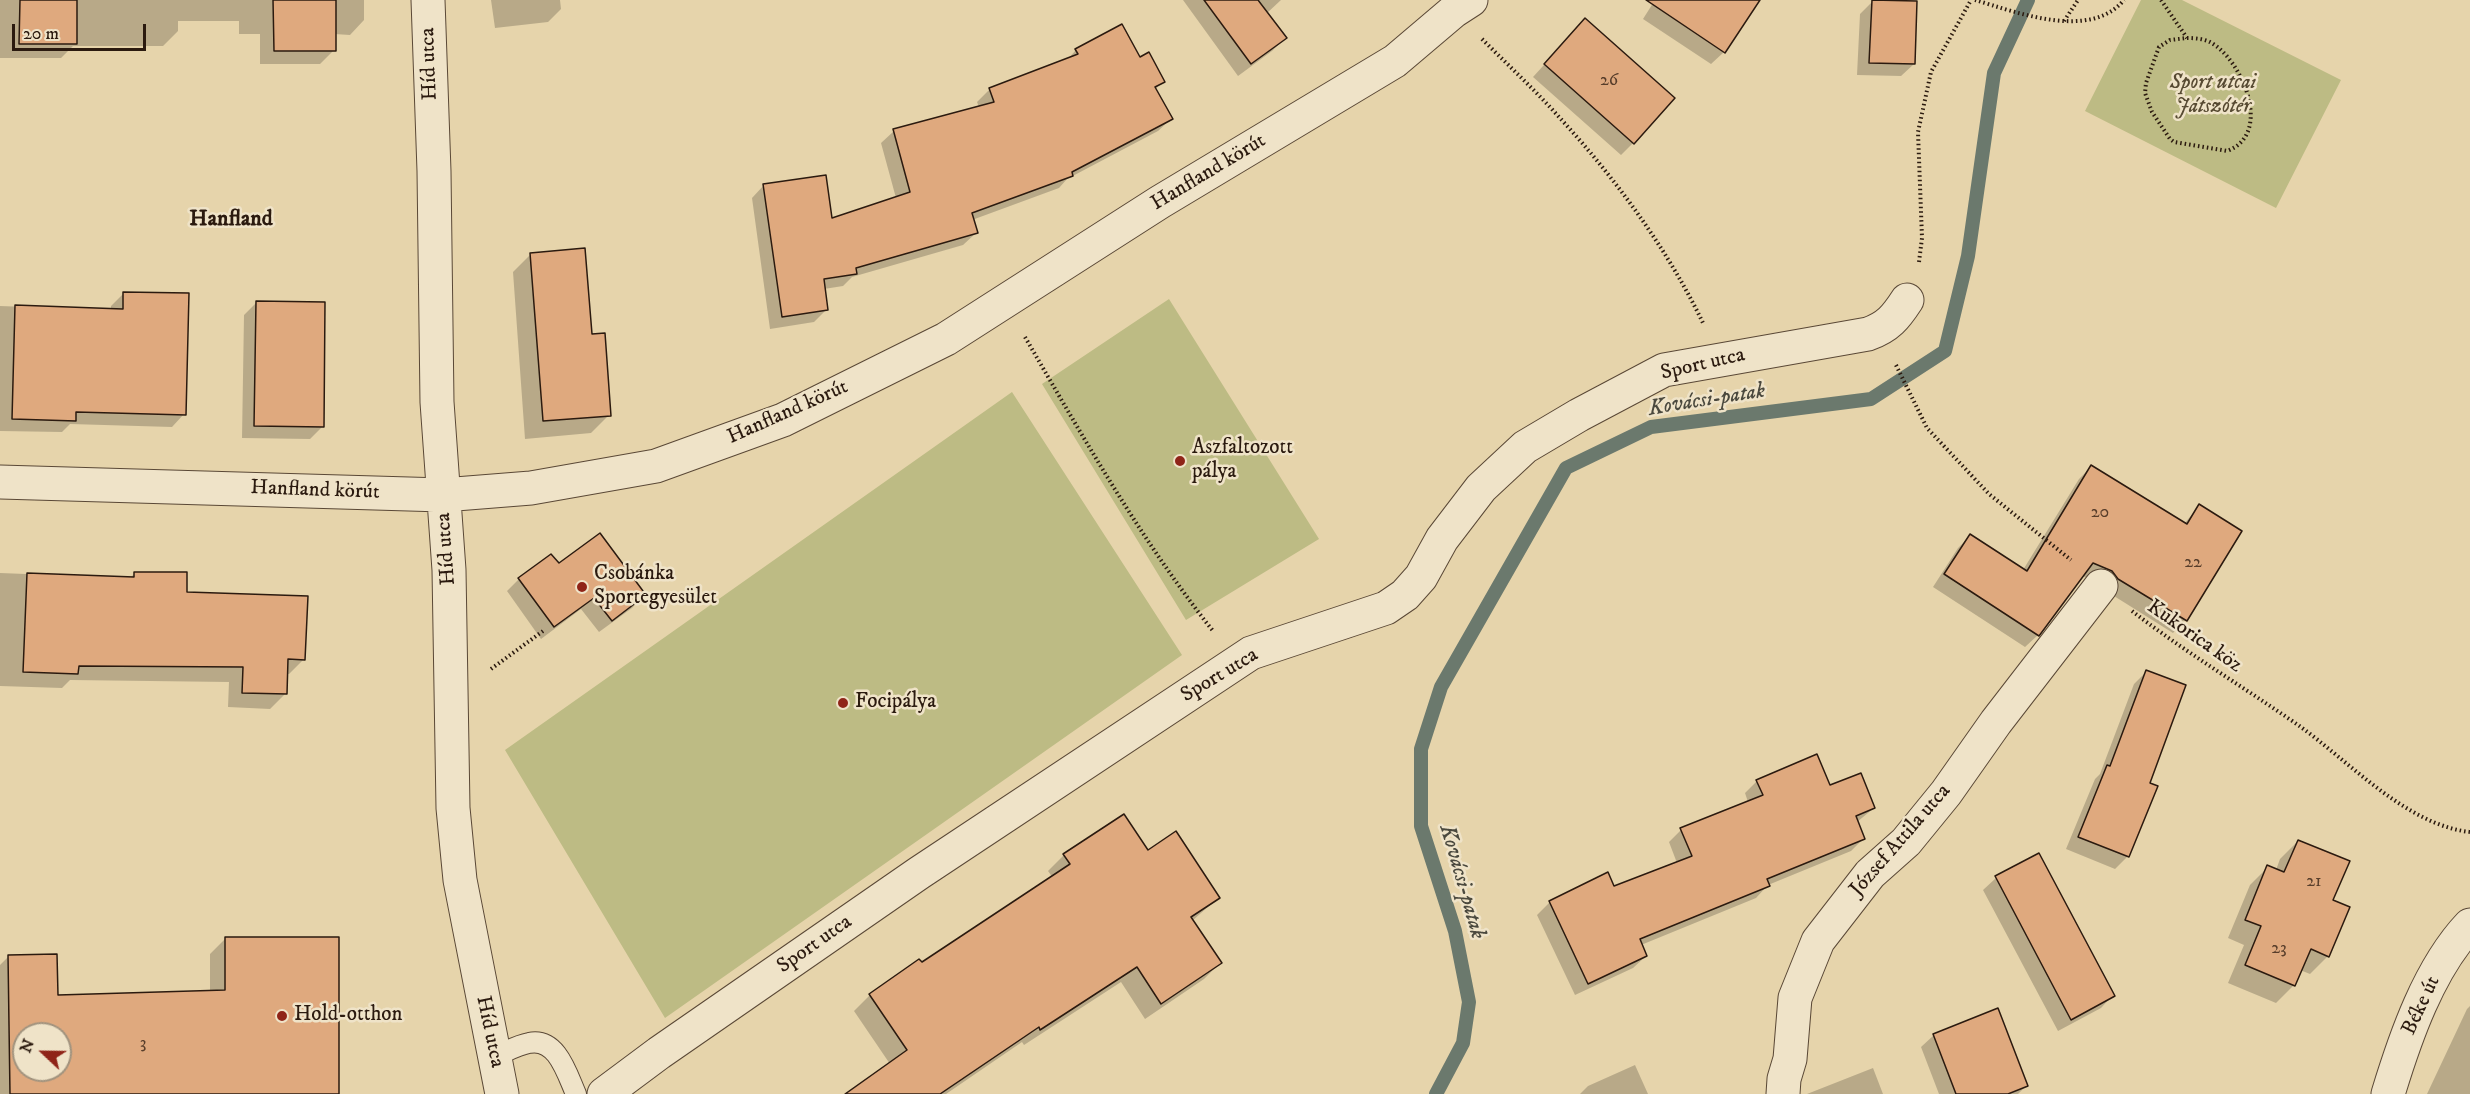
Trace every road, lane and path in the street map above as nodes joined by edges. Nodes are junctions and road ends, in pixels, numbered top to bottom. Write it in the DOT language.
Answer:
graph roads {
  1 [pos="428,0"];
  2 [pos="1973,0"];
  3 [pos="2078,0"];
  4 [pos="2124,0"];
  5 [pos="2161,0"];
  6 [pos="1462,6"];
  7 [pos="2064,21"];
  8 [pos="2187,38"];
  9 [pos="1007,300"];
  10 [pos="1907,300"];
  11 [pos="1720,358"];
  12 [pos="1894,361"];
  13 [pos="0,483"];
  14 [pos="443,495"];
  15 [pos="2101,585"];
  16 [pos="543,631"];
  17 [pos="1237,662"];
  18 [pos="450,700"];
  19 [pos="2470,832"];
  20 [pos="2470,925"];
  21 [pos="493,1057"];
  22 [pos="502,1094"];
  23 [pos="576,1094"];
  24 [pos="604,1094"];
  25 [pos="1783,1094"];
  26 [pos="2388,1094"];
  1 -- 14 [label="street, Híd utca"];
  2 -- 7 [label="path"];
  2 -- 10 [label="path"];
  3 -- 7 [label="path"];
  4 -- 7 [label="path"];
  5 -- 8 [label="path"];
  6 -- 9 [label="street, Hanfland körút"];
  6 -- 11 [label="path"];
  8 -- 8 [label="path"];
  9 -- 14 [label="street, Hanfland körút"];
  9 -- 17 [label="path"];
  10 -- 11 [label="street, Sport utca"];
  11 -- 17 [label="street, Sport utca"];
  12 -- 15 [label="path, Kukorica köz"];
  13 -- 14 [label="street, Hanfland körút"];
  14 -- 18 [label="street, Híd utca"];
  15 -- 19 [label="path, Kukorica köz"];
  15 -- 25 [label="street, József Attila utca"];
  16 -- 18 [label="path"];
  17 -- 24 [label="street, Sport utca"];
  18 -- 21 [label="street, Híd utca"];
  20 -- 26 [label="street, Béke út"];
  21 -- 22 [label="street, Híd utca"];
  21 -- 23 [label="lane"];
}
